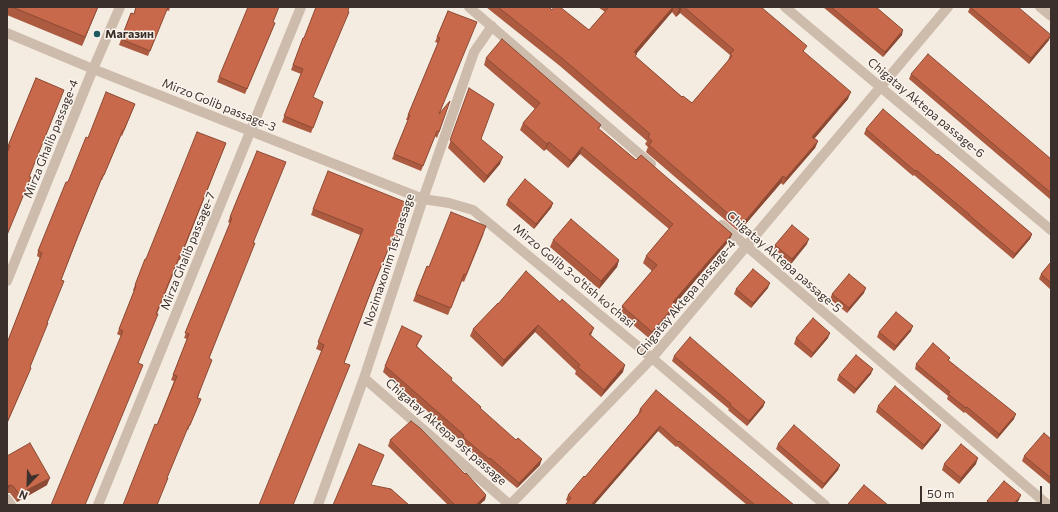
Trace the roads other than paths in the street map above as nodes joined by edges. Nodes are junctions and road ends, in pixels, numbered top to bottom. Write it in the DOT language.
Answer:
graph roads {
  1 [pos="120,7"];
  2 [pos="301,7"];
  3 [pos="469,7"];
  4 [pos="785,7"];
  5 [pos="948,7"];
  6 [pos="1040,7"];
  7 [pos="1051,16"];
  8 [pos="492,26"];
  9 [pos="7,33"];
  10 [pos="93,69"];
  11 [pos="881,87"];
  12 [pos="251,131"];
  13 [pos="658,170"];
  14 [pos="423,199"];
  15 [pos="717,221"];
  16 [pos="1051,230"];
  17 [pos="746,247"];
  18 [pos="7,281"];
  19 [pos="652,358"];
  20 [pos="364,378"];
  21 [pos="7,499"];
  22 [pos="11,505"];
  23 [pos="98,505"];
  24 [pos="318,505"];
  25 [pos="510,505"];
  26 [pos="825,505"];
  27 [pos="1048,505"];
  1 -- 10 [label="street, Mirza Ghalib passage-4"];
  2 -- 12 [label="street, Mirza Ghalib passage-7"];
  3 -- 8 [label="street"];
  4 -- 11 [label="street, Chigatay Aktepa passage-6"];
  5 -- 11 [label="street, Chigatay Aktepa passage-4"];
  6 -- 7 [label="street"];
  8 -- 13 [label="street"];
  8 -- 14 [label="street, Nozimaxonim 1st passage"];
  9 -- 10 [label="street, Mirzo Golib passage-3"];
  10 -- 12 [label="street, Mirzo Golib passage-3"];
  10 -- 18 [label="street, Mirza Ghalib passage-4"];
  11 -- 16 [label="street, Chigatay Aktepa passage-6"];
  11 -- 17 [label="street, Chigatay Aktepa passage-4"];
  12 -- 14 [label="street, Mirzo Golib passage-3"];
  12 -- 23 [label="street, Mirza Ghalib passage-7"];
  14 -- 19 [label="street, Mirzo Golib 3-o'tish ko'chasi"];
  14 -- 20 [label="street, Nozimaxonim 1st passage"];
  15 -- 17 [label="street, Chigatay Aktepa passage-5"];
  17 -- 19 [label="street, Chigatay Aktepa passage-4"];
  17 -- 27 [label="street, Chigatay Aktepa passage-5"];
  19 -- 25 [label="street, Chigatay Aktepa passage-4"];
  19 -- 26 [label="street, Mirzo Golib 3-o'tish ko'chasi"];
  20 -- 24 [label="street, Nozimaxonim 1st passage"];
  20 -- 25 [label="street, Chigatay Aktepa 9st passage"];
  21 -- 22 [label="street"];
}
